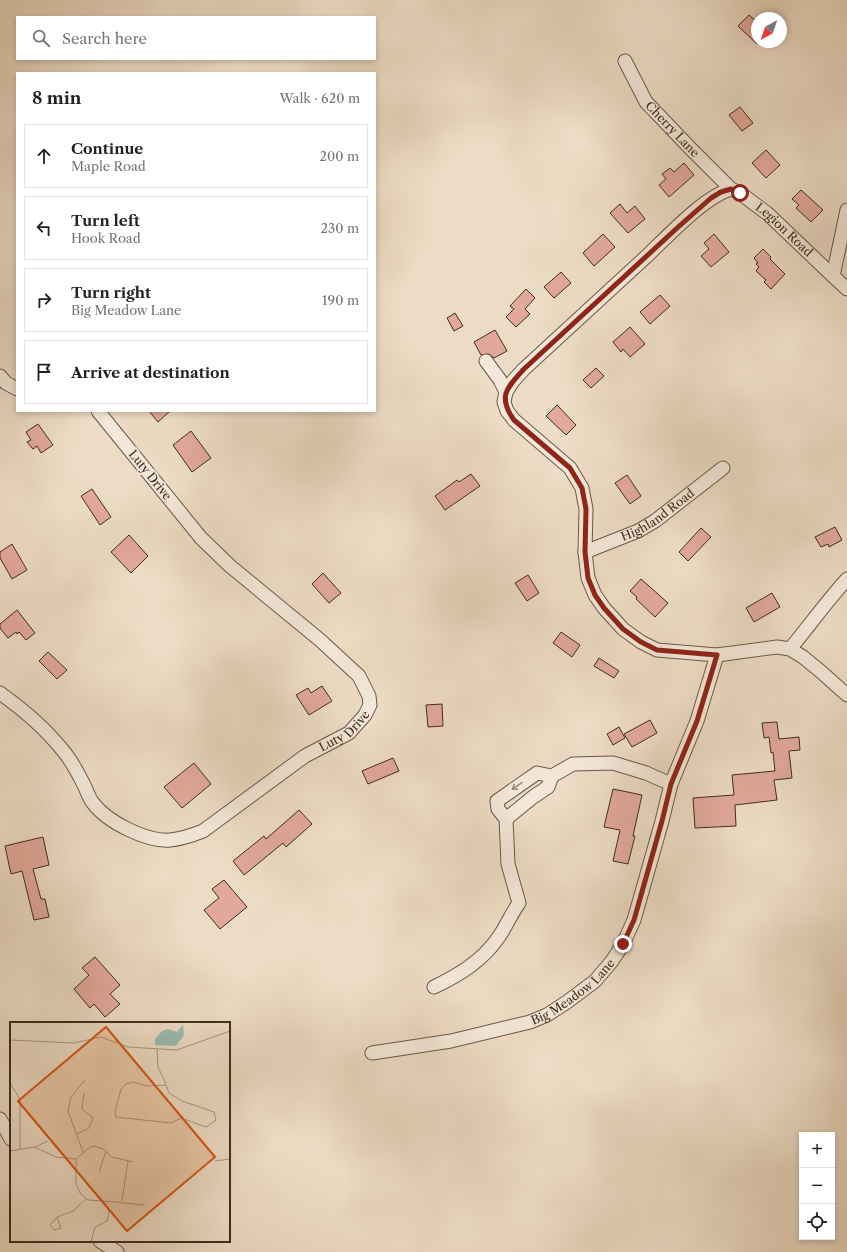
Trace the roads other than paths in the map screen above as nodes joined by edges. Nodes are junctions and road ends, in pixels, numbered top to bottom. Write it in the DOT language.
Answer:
graph roads {
  1 [pos="624,61"];
  2 [pos="731,189"];
  3 [pos="847,210"];
  4 [pos="833,276"];
  5 [pos="847,289"];
  6 [pos="486,361"];
  7 [pos="0,376"];
  8 [pos="16,388"];
  9 [pos="506,392"];
  10 [pos="99,412"];
  11 [pos="723,468"];
  12 [pos="585,552"];
  13 [pos="847,579"];
  14 [pos="790,649"];
  15 [pos="717,655"];
  16 [pos="0,693"];
  17 [pos="847,695"];
  18 [pos="552,776"];
  19 [pos="671,784"];
  20 [pos="506,819"];
  21 [pos="434,987"];
  22 [pos="372,1053"];
  23 [pos="0,1119"];
  24 [pos="10,1137"];
  25 [pos="101,1242"];
  26 [pos="117,1252"];
  1 -- 2 [label="street, Cherry Lane"];
  2 -- 4 [label="street, Legion Road"];
  2 -- 9 [label="street"];
  3 -- 4 [label="street"];
  4 -- 5 [label="street, Legion Road"];
  6 -- 9 [label="street"];
  7 -- 8 [label="street"];
  9 -- 12 [label="street"];
  10 -- 16 [label="street, Luty Drive"];
  11 -- 12 [label="street, Highland Road"];
  12 -- 15 [label="street"];
  13 -- 14 [label="street"];
  14 -- 15 [label="street"];
  14 -- 17 [label="street"];
  15 -- 19 [label="street, Big Meadow Lane"];
  18 -- 19 [label="street"];
  18 -- 20 [label="street"];
  18 -- 20 [label="street, one-way"];
  19 -- 22 [label="street, Big Meadow Lane"];
  20 -- 21 [label="street"];
  23 -- 24 [label="street"];
  25 -- 26 [label="street"];
}
